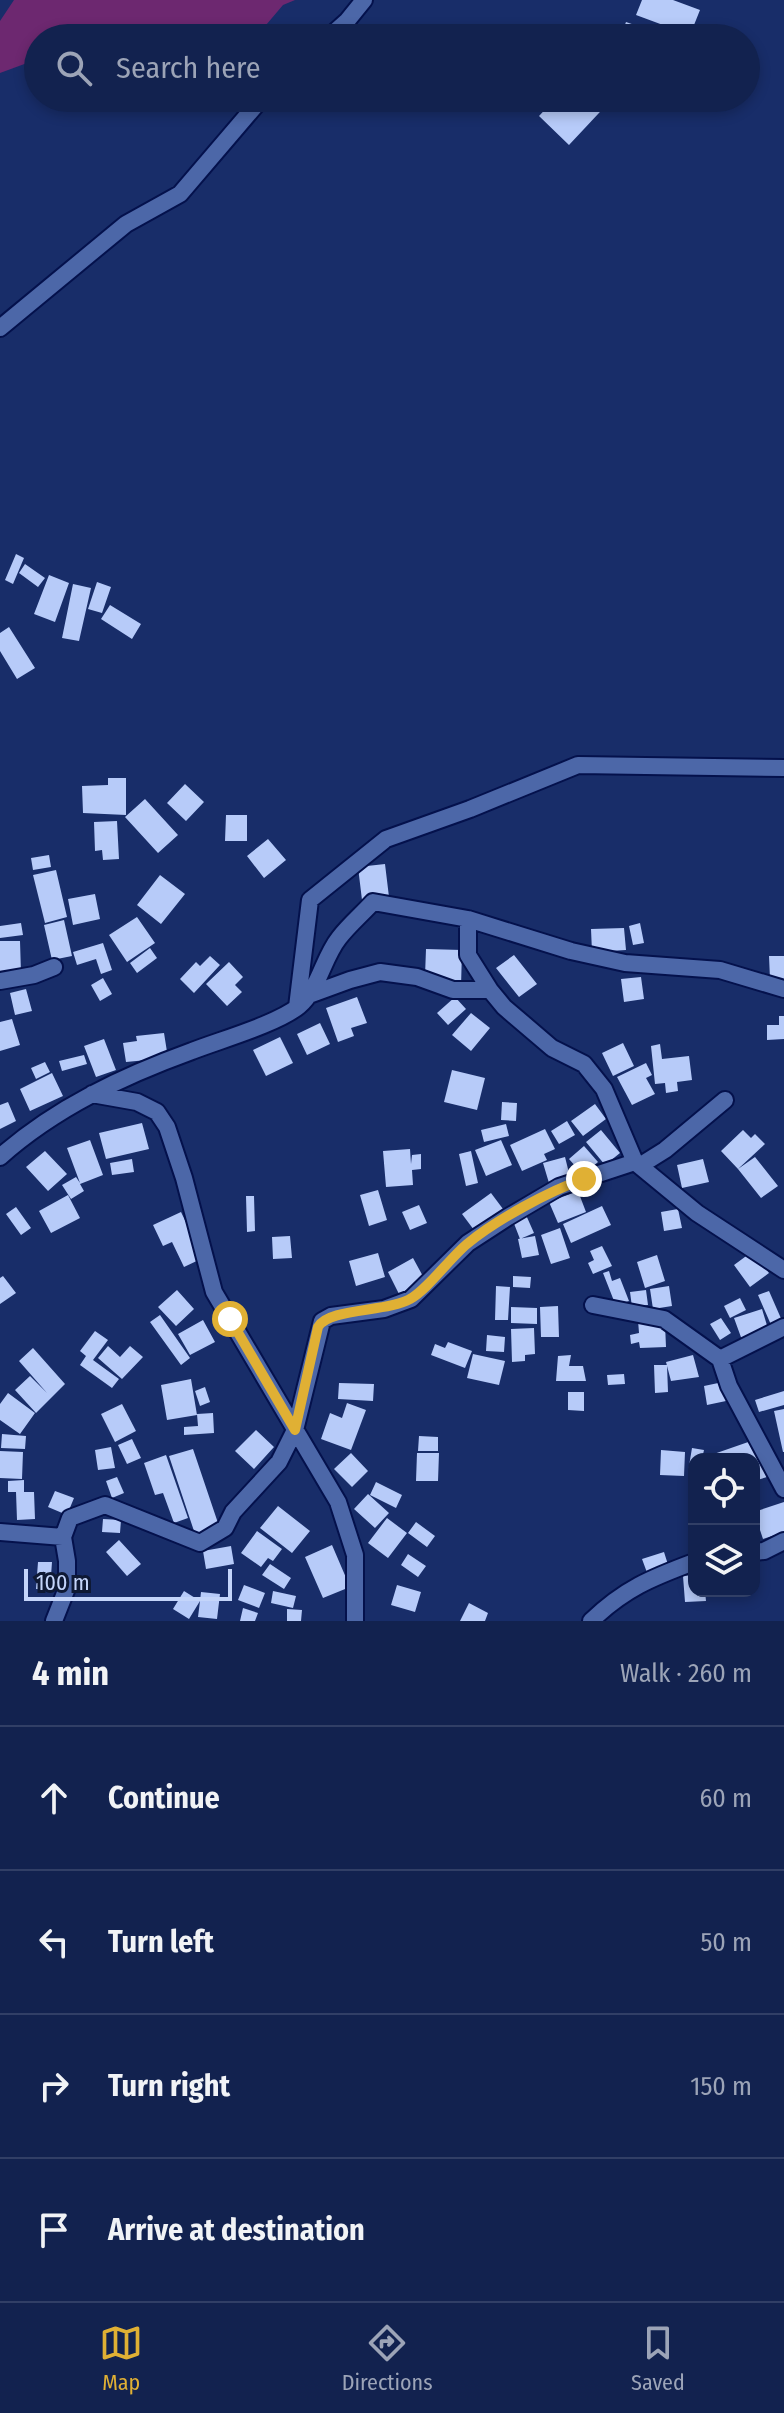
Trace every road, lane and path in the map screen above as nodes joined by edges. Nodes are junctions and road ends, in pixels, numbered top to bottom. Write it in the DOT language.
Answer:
graph roads {
  1 [pos="364,0"];
  2 [pos="344,24"];
  3 [pos="250,112"];
  4 [pos="0,328"];
  5 [pos="784,768"];
  6 [pos="468,919"];
  7 [pos="54,967"];
  8 [pos="0,981"];
  9 [pos="784,989"];
  10 [pos="490,990"];
  11 [pos="303,1001"];
  12 [pos="92,1094"];
  13 [pos="725,1100"];
  14 [pos="0,1157"];
  15 [pos="635,1162"];
  16 [pos="784,1270"];
  17 [pos="593,1305"];
  18 [pos="784,1327"];
  19 [pos="720,1359"];
  20 [pos="295,1430"];
  21 [pos="784,1489"];
  22 [pos="0,1532"];
  23 [pos="63,1537"];
  24 [pos="784,1541"];
  25 [pos="760,1551"];
  26 [pos="688,1564"];
  27 [pos="54,1621"];
  28 [pos="355,1621"];
  29 [pos="591,1621"];
  1 -- 2 [label="street"];
  3 -- 4 [label="street"];
  5 -- 11 [label="street"];
  6 -- 9 [label="street"];
  6 -- 10 [label="street"];
  6 -- 11 [label="street"];
  7 -- 8 [label="street"];
  10 -- 11 [label="street"];
  10 -- 15 [label="street"];
  11 -- 12 [label="street"];
  12 -- 14 [label="street"];
  12 -- 20 [label="street"];
  13 -- 15 [label="street"];
  15 -- 16 [label="street"];
  15 -- 20 [label="street"];
  17 -- 19 [label="street"];
  18 -- 19 [label="street"];
  19 -- 21 [label="street"];
  20 -- 23 [label="street"];
  20 -- 28 [label="street"];
  22 -- 23 [label="street"];
  23 -- 27 [label="street"];
  24 -- 25 [label="street"];
  26 -- 29 [label="street"];
}
